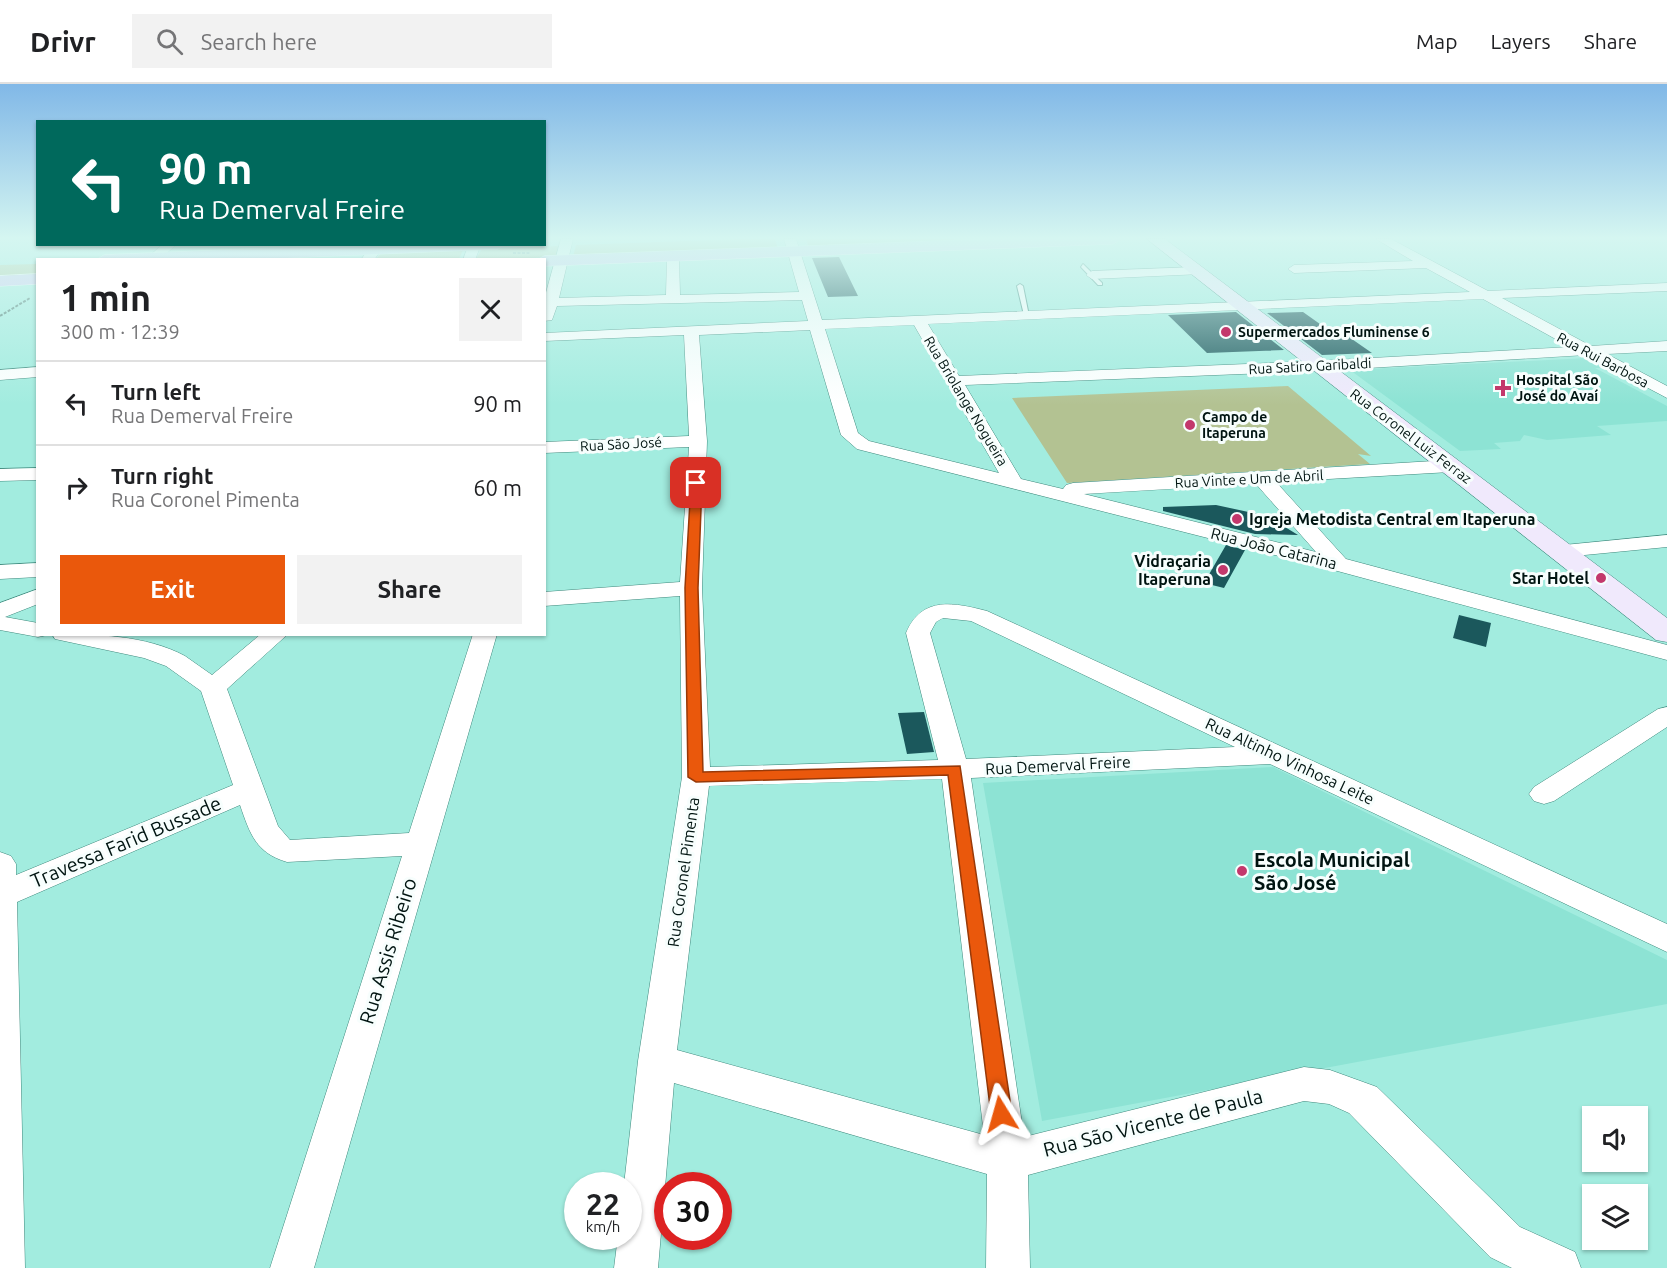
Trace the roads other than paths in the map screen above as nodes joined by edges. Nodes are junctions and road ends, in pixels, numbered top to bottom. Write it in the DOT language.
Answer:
graph roads {
  1 [pos="553,294"];
  2 [pos="673,294"];
  3 [pos="1022,294"];
  4 [pos="1226,294"];
  5 [pos="1481,294"];
  6 [pos="1520,294"];
  7 [pos="808,296"];
  8 [pos="1484,296"];
  9 [pos="673,299"];
  10 [pos="551,302"];
  11 [pos="1242,307"];
  12 [pos="1027,315"];
  13 [pos="918,320"];
  14 [pos="546,321"];
  15 [pos="816,324"];
  16 [pos="691,330"];
  17 [pos="546,337"];
  18 [pos="1667,346"];
  19 [pos="1586,351"];
  20 [pos="1318,366"];
  21 [pos="36,372"];
  22 [pos="0,375"];
  23 [pos="952,381"];
  24 [pos="1667,393"];
  25 [pos="698,441"];
  26 [pos="546,448"];
  27 [pos="1450,466"];
  28 [pos="36,474"];
  29 [pos="0,475"];
  30 [pos="1262,478"];
  31 [pos="1014,483"];
  32 [pos="1048,491"];
  33 [pos="1667,541"];
  34 [pos="1564,551"];
  35 [pos="1338,564"];
  36 [pos="36,570"];
  37 [pos="0,572"];
  38 [pos="692,588"];
  39 [pos="36,597"];
  40 [pos="546,599"];
  41 [pos="0,611"];
  42 [pos="0,623"];
  43 [pos="36,630"];
  44 [pos="1667,633"];
  45 [pos="74,636"];
  46 [pos="274,636"];
  47 [pos="484,636"];
  48 [pos="1667,652"];
  49 [pos="213,687"];
  50 [pos="1667,715"];
  51 [pos="1276,754"];
  52 [pos="955,769"];
  53 [pos="696,777"];
  54 [pos="250,789"];
  55 [pos="1544,794"];
  56 [pos="420,844"];
  57 [pos="0,880"];
  58 [pos="1667,939"];
  59 [pos="657,1061"];
  60 [pos="1007,1161"];
  61 [pos="3,1268"];
  62 [pos="292,1268"];
  63 [pos="636,1268"];
  64 [pos="1008,1268"];
  65 [pos="1559,1268"];
  1 -- 10 [label="street"];
  2 -- 9 [label="street"];
  3 -- 12 [label="lane"];
  4 -- 11 [label="main road, Rua Coronel Luiz Ferraz"];
  5 -- 8 [label="street, Rua Rui Barbosa"];
  6 -- 8 [label="street"];
  7 -- 9 [label="street"];
  7 -- 15 [label="street, Rua João Catarina"];
  8 -- 11 [label="street"];
  8 -- 19 [label="street, Rua Rui Barbosa"];
  9 -- 10 [label="street"];
  10 -- 14 [label="street"];
  11 -- 12 [label="street"];
  11 -- 20 [label="main road, Rua Coronel Luiz Ferraz"];
  12 -- 13 [label="street"];
  13 -- 15 [label="street"];
  13 -- 23 [label="street, Rua Briolange Nogueira"];
  15 -- 16 [label="street"];
  15 -- 31 [label="street, Rua João Catarina"];
  16 -- 17 [label="street"];
  16 -- 25 [label="street, Rua Coronel Pimenta"];
  18 -- 19 [label="street, Rua Satiro Garibaldi"];
  19 -- 20 [label="street, Rua Satiro Garibaldi"];
  19 -- 24 [label="street, Rua Rui Barbosa"];
  20 -- 23 [label="street, Rua Satiro Garibaldi"];
  20 -- 27 [label="main road, Rua Coronel Luiz Ferraz"];
  21 -- 22 [label="street"];
  23 -- 31 [label="street, Rua Briolange Nogueira"];
  25 -- 26 [label="street, Rua São José"];
  25 -- 38 [label="street, Rua Coronel Pimenta"];
  27 -- 30 [label="street, Rua Vinte e Um de Abril"];
  27 -- 34 [label="main road, Rua Coronel Luiz Ferraz"];
  28 -- 29 [label="street"];
  30 -- 32 [label="street, Rua Vinte e Um de Abril"];
  30 -- 35 [label="street"];
  31 -- 32 [label="street, Rua João Catarina"];
  32 -- 35 [label="street, Rua João Catarina"];
  33 -- 34 [label="street"];
  34 -- 44 [label="main road, Rua Coronel Luiz Ferraz"];
  35 -- 48 [label="street, Rua João Catarina"];
  36 -- 37 [label="street"];
  38 -- 40 [label="street"];
  38 -- 53 [label="street, Rua Coronel Pimenta"];
  39 -- 41 [label="street"];
  42 -- 43 [label="street"];
  45 -- 49 [label="street"];
  46 -- 49 [label="street"];
  47 -- 56 [label="street, Rua Assis Ribeiro"];
  49 -- 54 [label="street"];
  50 -- 55 [label="street"];
  51 -- 52 [label="street, Rua Demerval Freire"];
  51 -- 52 [label="street, Rua Altinho Vinhosa Leite"];
  51 -- 58 [label="street, Rua Altinho Vinhosa Leite"];
  52 -- 53 [label="street, Rua Demerval Freire"];
  52 -- 60 [label="street"];
  53 -- 59 [label="street, Rua Coronel Pimenta"];
  54 -- 56 [label="street"];
  54 -- 57 [label="street, Travessa Farid Bussade"];
  56 -- 62 [label="street, Rua Assis Ribeiro"];
  57 -- 61 [label="street"];
  59 -- 60 [label="street"];
  59 -- 63 [label="street, Rua Coronel Pimenta"];
  60 -- 64 [label="street"];
  60 -- 65 [label="street, Rua São Vicente de Paula"];
}
